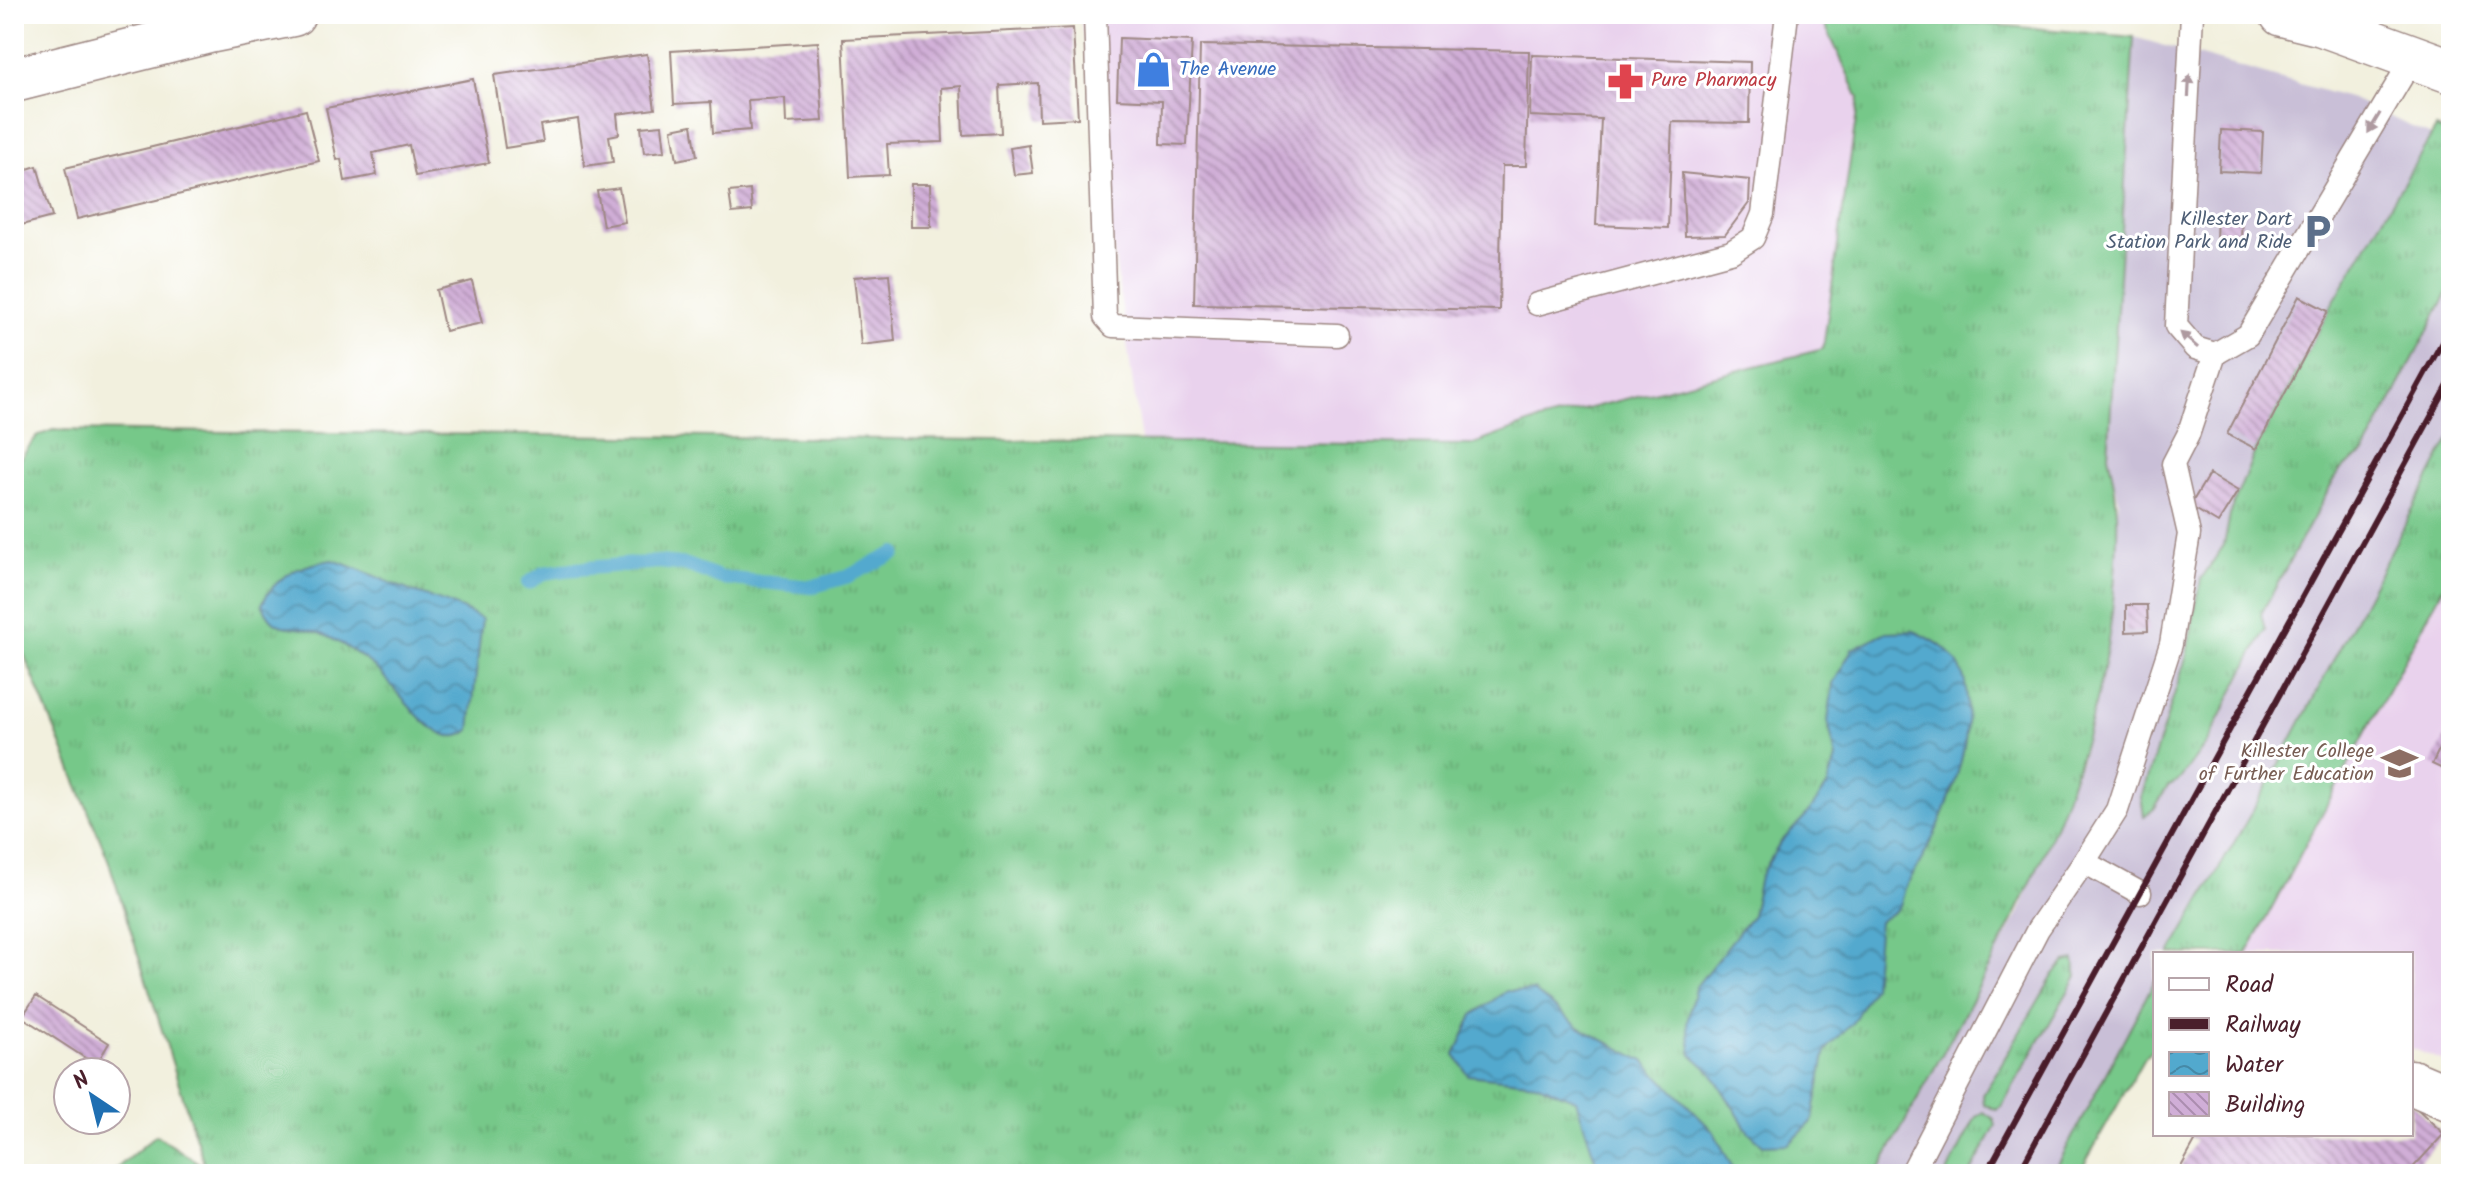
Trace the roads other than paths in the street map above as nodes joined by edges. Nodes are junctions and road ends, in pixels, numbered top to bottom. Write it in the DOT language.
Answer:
graph roads {
  1 [pos="293,14"];
  2 [pos="1095,14"];
  3 [pos="1787,14"];
  4 [pos="2192,14"];
  5 [pos="2282,14"];
  6 [pos="208,22"];
  7 [pos="2433,63"];
  8 [pos="14,80"];
  9 [pos="1537,304"];
  10 [pos="1337,335"];
  11 [pos="2215,354"];
  12 [pos="2084,862"];
  13 [pos="2140,893"];
  14 [pos="2413,1083"];
  15 [pos="2451,1099"];
  16 [pos="1911,1174"];
  1 -- 6 [label="main road"];
  2 -- 10 [label="lane"];
  3 -- 9 [label="lane"];
  11 -- 4 [label="lane, one-way"];
  5 -- 7 [label="main road"];
  6 -- 8 [label="main road"];
  7 -- 11 [label="lane, one-way"];
  11 -- 12 [label="lane"];
  12 -- 13 [label="lane"];
  12 -- 16 [label="lane"];
  14 -- 15 [label="main road"];
}
